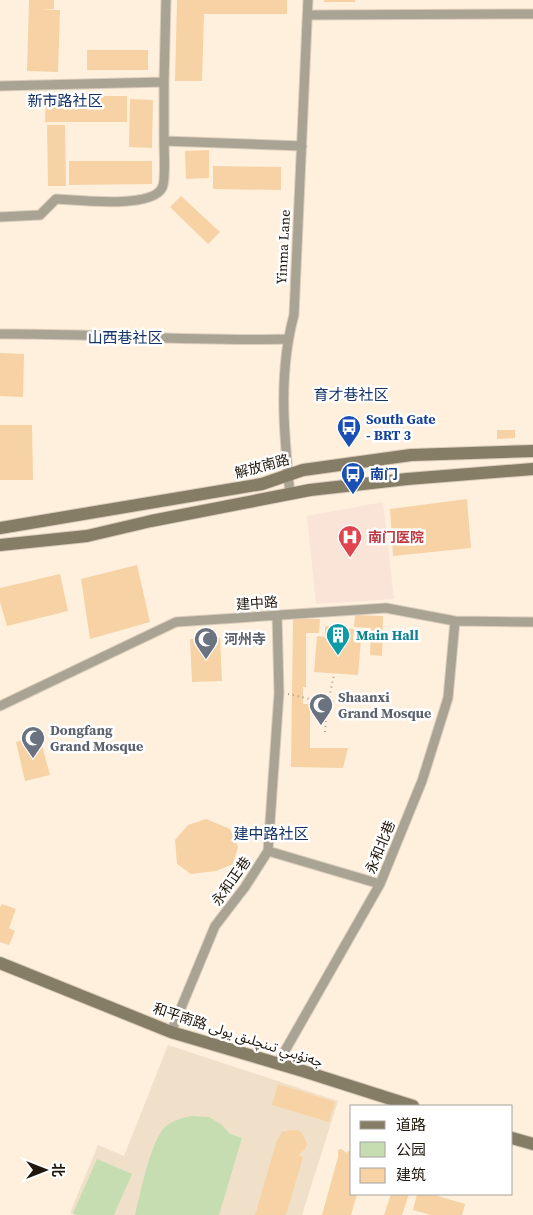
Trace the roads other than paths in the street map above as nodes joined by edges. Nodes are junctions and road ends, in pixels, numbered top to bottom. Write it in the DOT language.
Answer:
graph roads {
  1 [pos="166,0"];
  2 [pos="308,0"];
  3 [pos="533,14"];
  4 [pos="308,15"];
  5 [pos="164,82"];
  6 [pos="0,86"];
  7 [pos="164,141"];
  8 [pos="302,146"];
  9 [pos="0,217"];
  10 [pos="0,334"];
  11 [pos="287,339"];
  12 [pos="533,451"];
  13 [pos="533,469"];
  14 [pos="288,475"];
  15 [pos="290,494"];
  16 [pos="0,528"];
  17 [pos="0,545"];
  18 [pos="277,615"];
  19 [pos="454,621"];
  20 [pos="533,622"];
  21 [pos="0,706"];
  22 [pos="268,851"];
  23 [pos="380,884"];
  24 [pos="0,963"];
  25 [pos="171,1032"];
  26 [pos="278,1064"];
  27 [pos="411,1105"];
  28 [pos="513,1138"];
  29 [pos="533,1144"];
  1 -- 5 [label="street"];
  2 -- 4 [label="street, Yinma Lane"];
  3 -- 4 [label="street"];
  4 -- 8 [label="street, Yinma Lane"];
  5 -- 6 [label="street"];
  5 -- 7 [label="street"];
  7 -- 8 [label="street"];
  7 -- 9 [label="street"];
  8 -- 11 [label="street, Yinma Lane"];
  10 -- 11 [label="street"];
  11 -- 14 [label="street, Yinma Lane"];
  12 -- 14 [label="main road, 解放南路"];
  13 -- 15 [label="main road"];
  14 -- 15 [label="street, Yinma Lane"];
  14 -- 16 [label="main road, 解放南路"];
  15 -- 17 [label="main road"];
  18 -- 19 [label="street, 建中路"];
  18 -- 21 [label="street, 建中路"];
  18 -- 22 [label="street, 永和正巷"];
  19 -- 20 [label="street, 建中路"];
  19 -- 23 [label="street, 永和北巷"];
  22 -- 23 [label="street"];
  22 -- 25 [label="street, 永和正巷"];
  23 -- 26 [label="street, 永和北巷"];
  24 -- 25 [label="main road, 和平南路 جەنۇبىي تىنچلىق يولى"];
  25 -- 26 [label="main road, 和平南路 جەنۇبىي تىنچلىق يولى"];
  26 -- 27 [label="main road, 和平南路 جەنۇبىي تىنچلىق يولى"];
  28 -- 29 [label="main road"];
}
